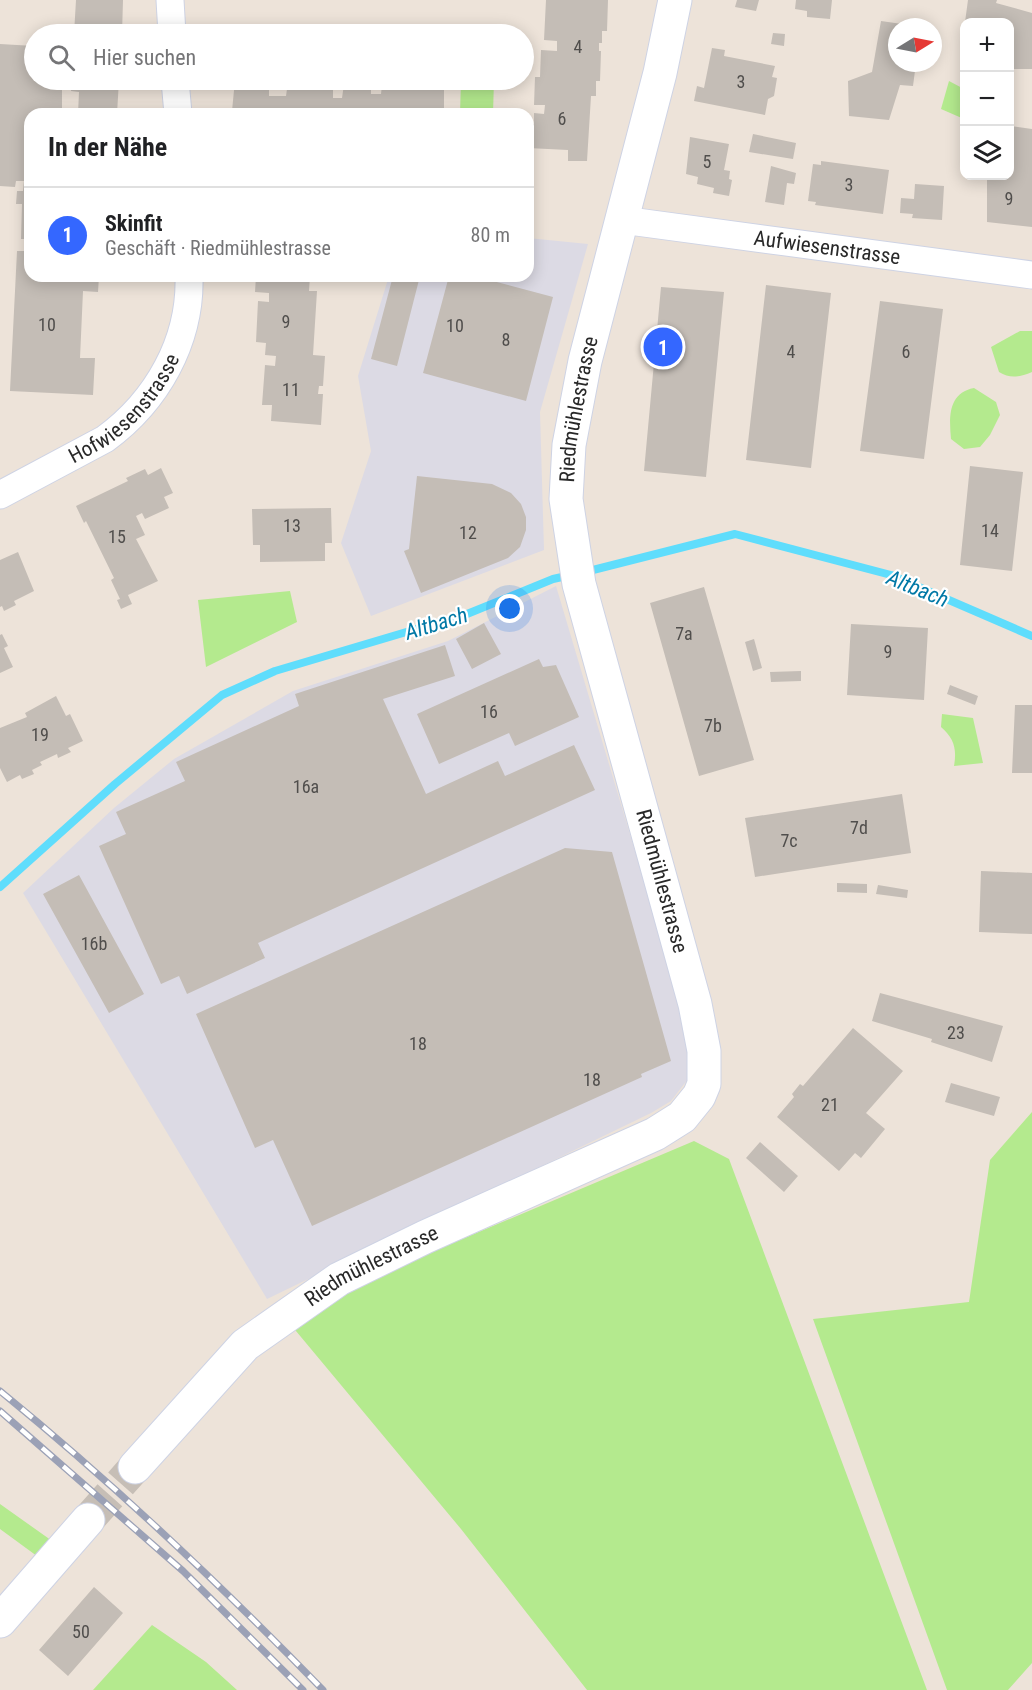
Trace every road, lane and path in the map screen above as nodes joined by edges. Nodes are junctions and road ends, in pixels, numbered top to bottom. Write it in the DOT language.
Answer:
graph roads {
  1 [pos="170,0"];
  2 [pos="675,0"];
  3 [pos="171,24"];
  4 [pos="177,90"];
  5 [pos="178,108"];
  6 [pos="621,220"];
  7 [pos="1032,275"];
  8 [pos="188,282"];
  9 [pos="0,495"];
  10 [pos="135,1467"];
  11 [pos="88,1520"];
  12 [pos="0,1621"];
  1 -- 3 [label="street"];
  2 -- 6 [label="street, Riedmühlestrasse"];
  4 -- 5 [label="street"];
  6 -- 7 [label="street, Aufwiesenstrasse"];
  6 -- 10 [label="street, Riedmühlestrasse"];
  8 -- 9 [label="street, Hofwiesenstrasse"];
  11 -- 12 [label="street"];
}
